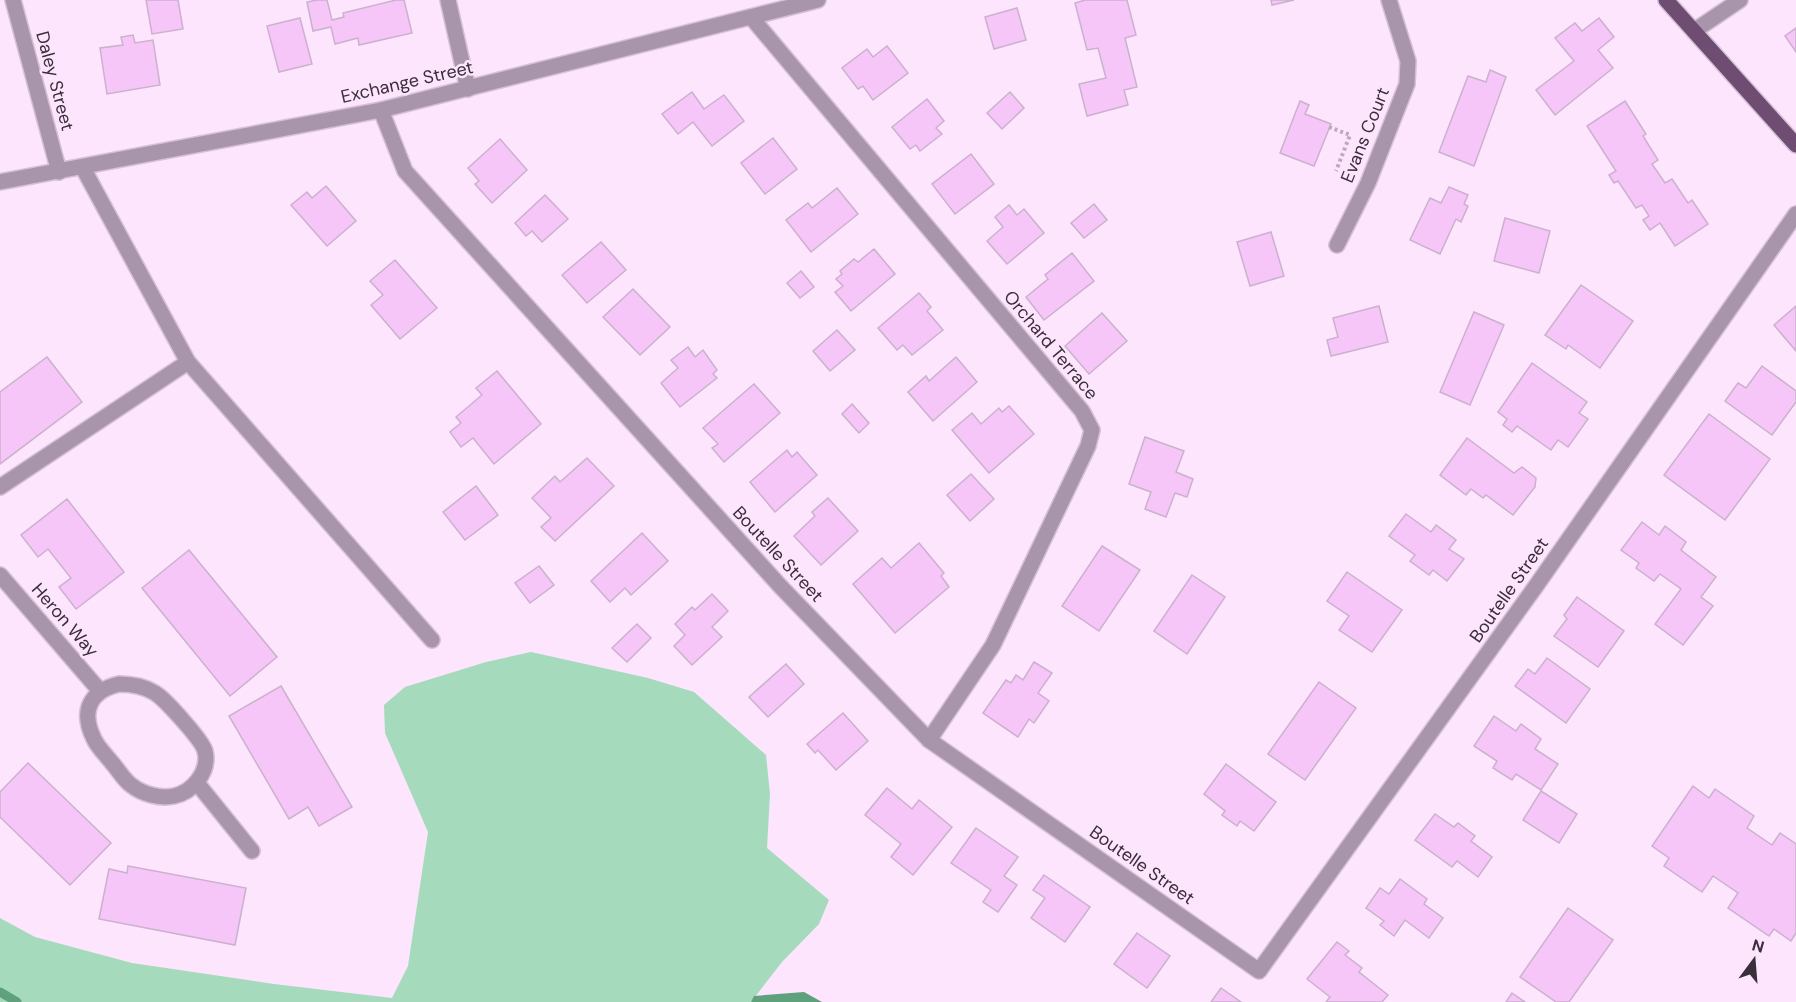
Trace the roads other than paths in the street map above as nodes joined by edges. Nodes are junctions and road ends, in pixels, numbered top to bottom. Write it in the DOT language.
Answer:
graph roads {
  1 [pos="13,0"];
  2 [pos="448,0"];
  3 [pos="818,0"];
  4 [pos="1389,0"];
  5 [pos="1666,0"];
  6 [pos="1740,0"];
  7 [pos="751,17"];
  8 [pos="1694,31"];
  9 [pos="468,89"];
  10 [pos="381,110"];
  11 [pos="1796,145"];
  12 [pos="82,168"];
  13 [pos="59,172"];
  14 [pos="0,182"];
  15 [pos="1796,214"];
  16 [pos="1337,245"];
  17 [pos="188,362"];
  18 [pos="0,488"];
  19 [pos="0,575"];
  20 [pos="432,640"];
  21 [pos="99,691"];
  22 [pos="929,740"];
  23 [pos="197,783"];
  24 [pos="252,851"];
  1 -- 13 [label="street, Daley Street"];
  2 -- 9 [label="street"];
  3 -- 7 [label="street, Exchange Street"];
  4 -- 16 [label="street, Evans Court"];
  5 -- 8 [label="main road"];
  6 -- 8 [label="street"];
  7 -- 9 [label="street, Exchange Street"];
  7 -- 22 [label="street, Orchard Terrace"];
  8 -- 11 [label="main road"];
  9 -- 10 [label="street, Exchange Street"];
  10 -- 12 [label="street, Exchange Street"];
  10 -- 22 [label="street, Boutelle Street"];
  12 -- 13 [label="street, Exchange Street"];
  12 -- 17 [label="street"];
  13 -- 14 [label="street, Exchange Street"];
  15 -- 22 [label="street, Boutelle Street"];
  17 -- 18 [label="street"];
  17 -- 20 [label="street"];
  19 -- 21 [label="street, Heron Way"];
  21 -- 23 [label="street"];
  21 -- 23 [label="street"];
  23 -- 24 [label="street"];
}
